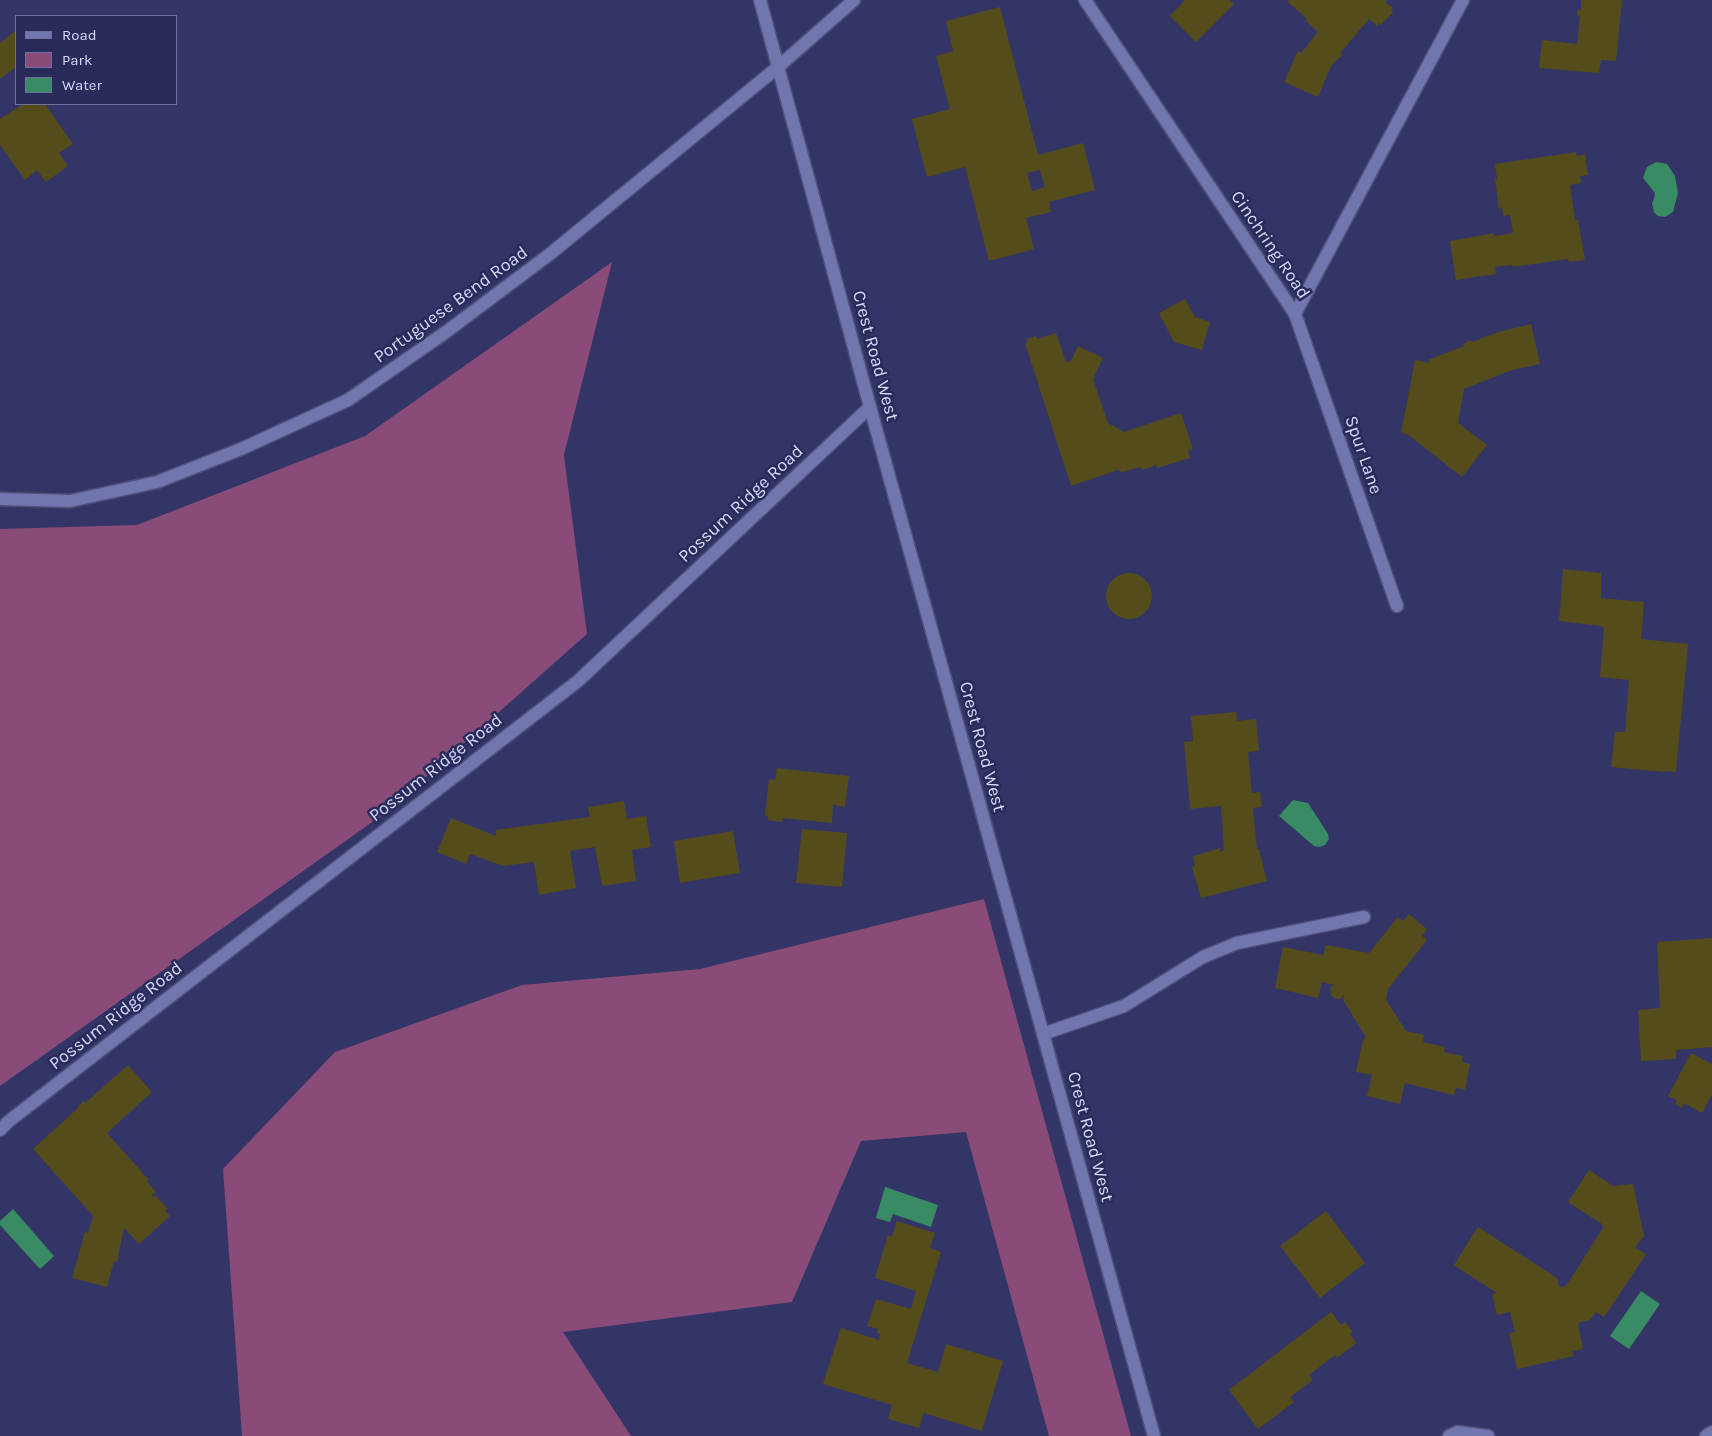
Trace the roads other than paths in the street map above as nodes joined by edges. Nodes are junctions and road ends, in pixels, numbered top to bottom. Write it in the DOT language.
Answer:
graph roads {
  1 [pos="760,0"];
  2 [pos="854,0"];
  3 [pos="1085,0"];
  4 [pos="1463,0"];
  5 [pos="778,67"];
  6 [pos="1295,314"];
  7 [pos="870,406"];
  8 [pos="0,499"];
  9 [pos="1397,606"];
  10 [pos="1364,917"];
  11 [pos="1043,1034"];
  12 [pos="0,1130"];
  13 [pos="1712,1432"];
  14 [pos="1154,1436"];
  15 [pos="1449,1436"];
  16 [pos="1488,1436"];
  17 [pos="1706,1436"];
  1 -- 5 [label="street, Crest Road West"];
  2 -- 5 [label="street, Portuguese Bend Road"];
  3 -- 6 [label="street, Cinchring Road"];
  4 -- 6 [label="street, Cinchring Road"];
  5 -- 7 [label="street, Crest Road West"];
  5 -- 8 [label="street, Portuguese Bend Road"];
  6 -- 9 [label="street, Spur Lane"];
  7 -- 11 [label="street, Crest Road West"];
  7 -- 12 [label="street, Possum Ridge Road"];
  10 -- 11 [label="street"];
  11 -- 14 [label="street, Crest Road West"];
  13 -- 17 [label="street"];
  15 -- 16 [label="street"];
}
